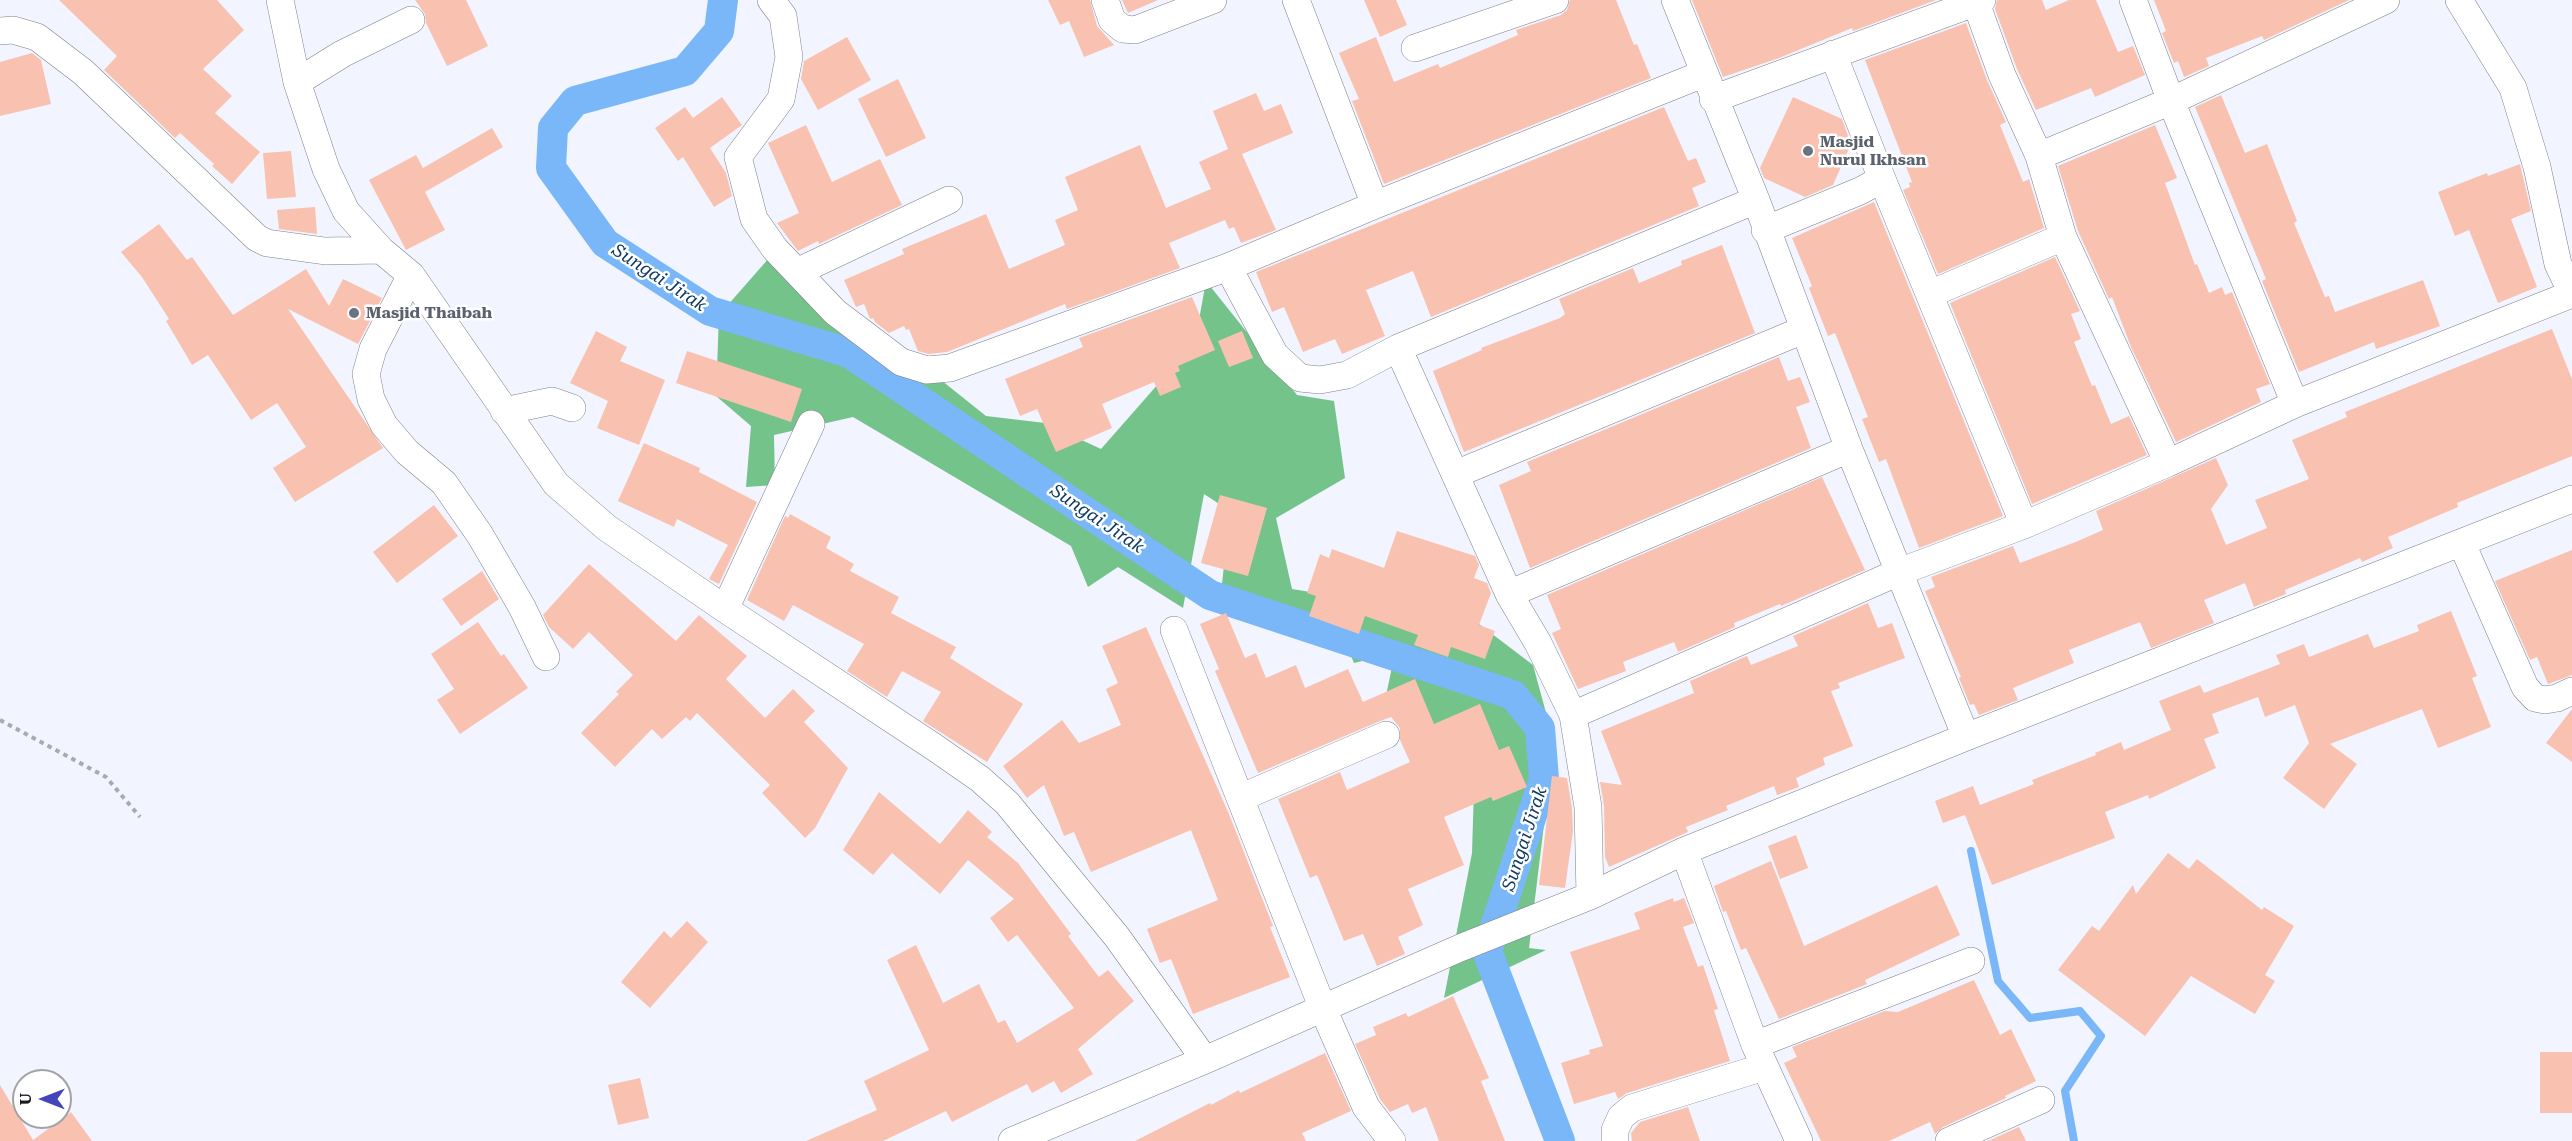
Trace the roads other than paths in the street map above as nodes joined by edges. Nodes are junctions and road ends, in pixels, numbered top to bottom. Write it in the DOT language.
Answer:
graph roads {
  1 [pos="280,0"];
  2 [pos="771,0"];
  3 [pos="1105,0"];
  4 [pos="1213,0"];
  5 [pos="1296,0"];
  6 [pos="1555,0"];
  7 [pos="1675,0"];
  8 [pos="2133,0"];
  9 [pos="2386,0"];
  10 [pos="2459,0"];
  11 [pos="1979,1"];
  12 [pos="411,20"];
  13 [pos="0,31"];
  14 [pos="1415,48"];
  15 [pos="1833,54"];
  16 [pos="1703,74"];
  17 [pos="297,82"];
  18 [pos="1713,99"];
  19 [pos="2170,101"];
  20 [pos="2038,156"];
  21 [pos="1882,179"];
  22 [pos="949,200"];
  23 [pos="1756,200"];
  24 [pos="1375,205"];
  25 [pos="1765,230"];
  26 [pos="2063,237"];
  27 [pos="381,250"];
  28 [pos="1228,267"];
  29 [pos="797,273"];
  30 [pos="411,275"];
  31 [pos="2572,293"];
  32 [pos="1930,294"];
  33 [pos="1803,330"];
  34 [pos="1398,348"];
  35 [pos="2295,404"];
  36 [pos="572,408"];
  37 [pos="504,411"];
  38 [pos="811,424"];
  39 [pos="1849,449"];
  40 [pos="2168,463"];
  41 [pos="1456,474"];
  42 [pos="2572,499"];
  43 [pos="2024,525"];
  44 [pos="2462,544"];
  45 [pos="1899,572"];
  46 [pos="1509,594"];
  47 [pos="725,609"];
  48 [pos="1174,630"];
  49 [pos="546,657"];
  50 [pos="2572,691"];
  51 [pos="1573,715"];
  52 [pos="1386,735"];
  53 [pos="1966,737"];
  54 [pos="1240,798"];
  55 [pos="1683,851"];
  56 [pos="1590,896"];
  57 [pos="1971,960"];
  58 [pos="1323,1009"];
  59 [pos="1759,1056"];
  60 [pos="1205,1060"];
  61 [pos="2041,1100"];
  62 [pos="1012,1141"];
  63 [pos="1392,1141"];
  64 [pos="1615,1141"];
  65 [pos="1799,1141"];
  66 [pos="1949,1141"];
  1 -- 17 [label="street"];
  2 -- 29 [label="street"];
  3 -- 4 [label="street"];
  5 -- 24 [label="street"];
  6 -- 14 [label="street"];
  7 -- 16 [label="street"];
  8 -- 19 [label="street"];
  9 -- 19 [label="street"];
  10 -- 31 [label="street"];
  11 -- 15 [label="street"];
  11 -- 20 [label="street"];
  12 -- 17 [label="street"];
  13 -- 27 [label="street"];
  15 -- 18 [label="street"];
  15 -- 21 [label="street"];
  16 -- 18 [label="street"];
  16 -- 24 [label="street"];
  17 -- 27 [label="street"];
  18 -- 23 [label="street"];
  19 -- 20 [label="street"];
  19 -- 35 [label="street"];
  20 -- 26 [label="street"];
  21 -- 25 [label="street"];
  21 -- 32 [label="street"];
  22 -- 29 [label="street"];
  23 -- 25 [label="street"];
  23 -- 34 [label="street"];
  24 -- 28 [label="street"];
  25 -- 33 [label="street"];
  26 -- 32 [label="street"];
  26 -- 40 [label="street"];
  27 -- 30 [label="street"];
  28 -- 29 [label="street"];
  28 -- 34 [label="street"];
  30 -- 37 [label="street"];
  30 -- 49 [label="street"];
  31 -- 35 [label="street"];
  32 -- 43 [label="street"];
  33 -- 39 [label="street"];
  33 -- 41 [label="street"];
  34 -- 41 [label="street"];
  35 -- 40 [label="street"];
  36 -- 37 [label="street"];
  37 -- 47 [label="street"];
  38 -- 47 [label="street"];
  39 -- 45 [label="street"];
  39 -- 46 [label="street"];
  40 -- 43 [label="street"];
  41 -- 46 [label="street"];
  42 -- 44 [label="street"];
  43 -- 45 [label="street"];
  44 -- 50 [label="street"];
  44 -- 53 [label="street"];
  45 -- 51 [label="street"];
  45 -- 53 [label="street"];
  46 -- 51 [label="street"];
  47 -- 60 [label="street"];
  48 -- 54 [label="street"];
  51 -- 56 [label="street"];
  52 -- 54 [label="street"];
  53 -- 55 [label="street"];
  54 -- 58 [label="street"];
  55 -- 56 [label="street"];
  55 -- 59 [label="street"];
  56 -- 58 [label="street"];
  57 -- 59 [label="street"];
  58 -- 60 [label="street"];
  58 -- 63 [label="street"];
  59 -- 64 [label="street"];
  59 -- 65 [label="street"];
  60 -- 62 [label="street"];
  61 -- 66 [label="street"];
}
